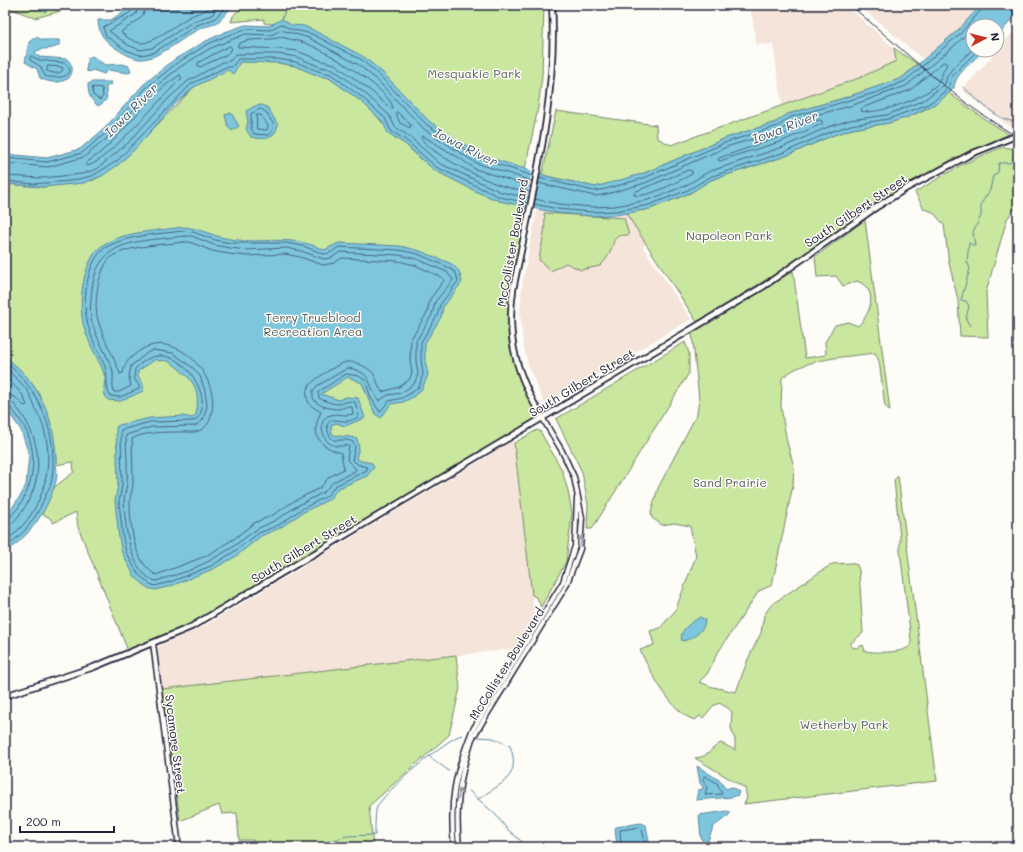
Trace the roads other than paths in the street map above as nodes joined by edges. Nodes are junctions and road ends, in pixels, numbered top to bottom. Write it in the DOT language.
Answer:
graph roads {
  1 [pos="552,5"];
  2 [pos="1018,135"];
  3 [pos="543,419"];
  4 [pos="577,496"];
  5 [pos="153,644"];
  6 [pos="5,696"];
  7 [pos="179,847"];
  8 [pos="454,847"];
  9 [pos="459,847"];
  1 -- 3 [label="main road, McCollister Boulevard"];
  2 -- 3 [label="main road, South Gilbert Street"];
  3 -- 4 [label="street, McCollister Boulevard"];
  3 -- 5 [label="main road, South Gilbert Street"];
  4 -- 8 [label="street, McCollister Boulevard"];
  9 -- 4 [label="street, McCollister Boulevard, one-way"];
  5 -- 6 [label="main road, South Gilbert Street"];
  5 -- 7 [label="street, Sycamore Street"];
}
